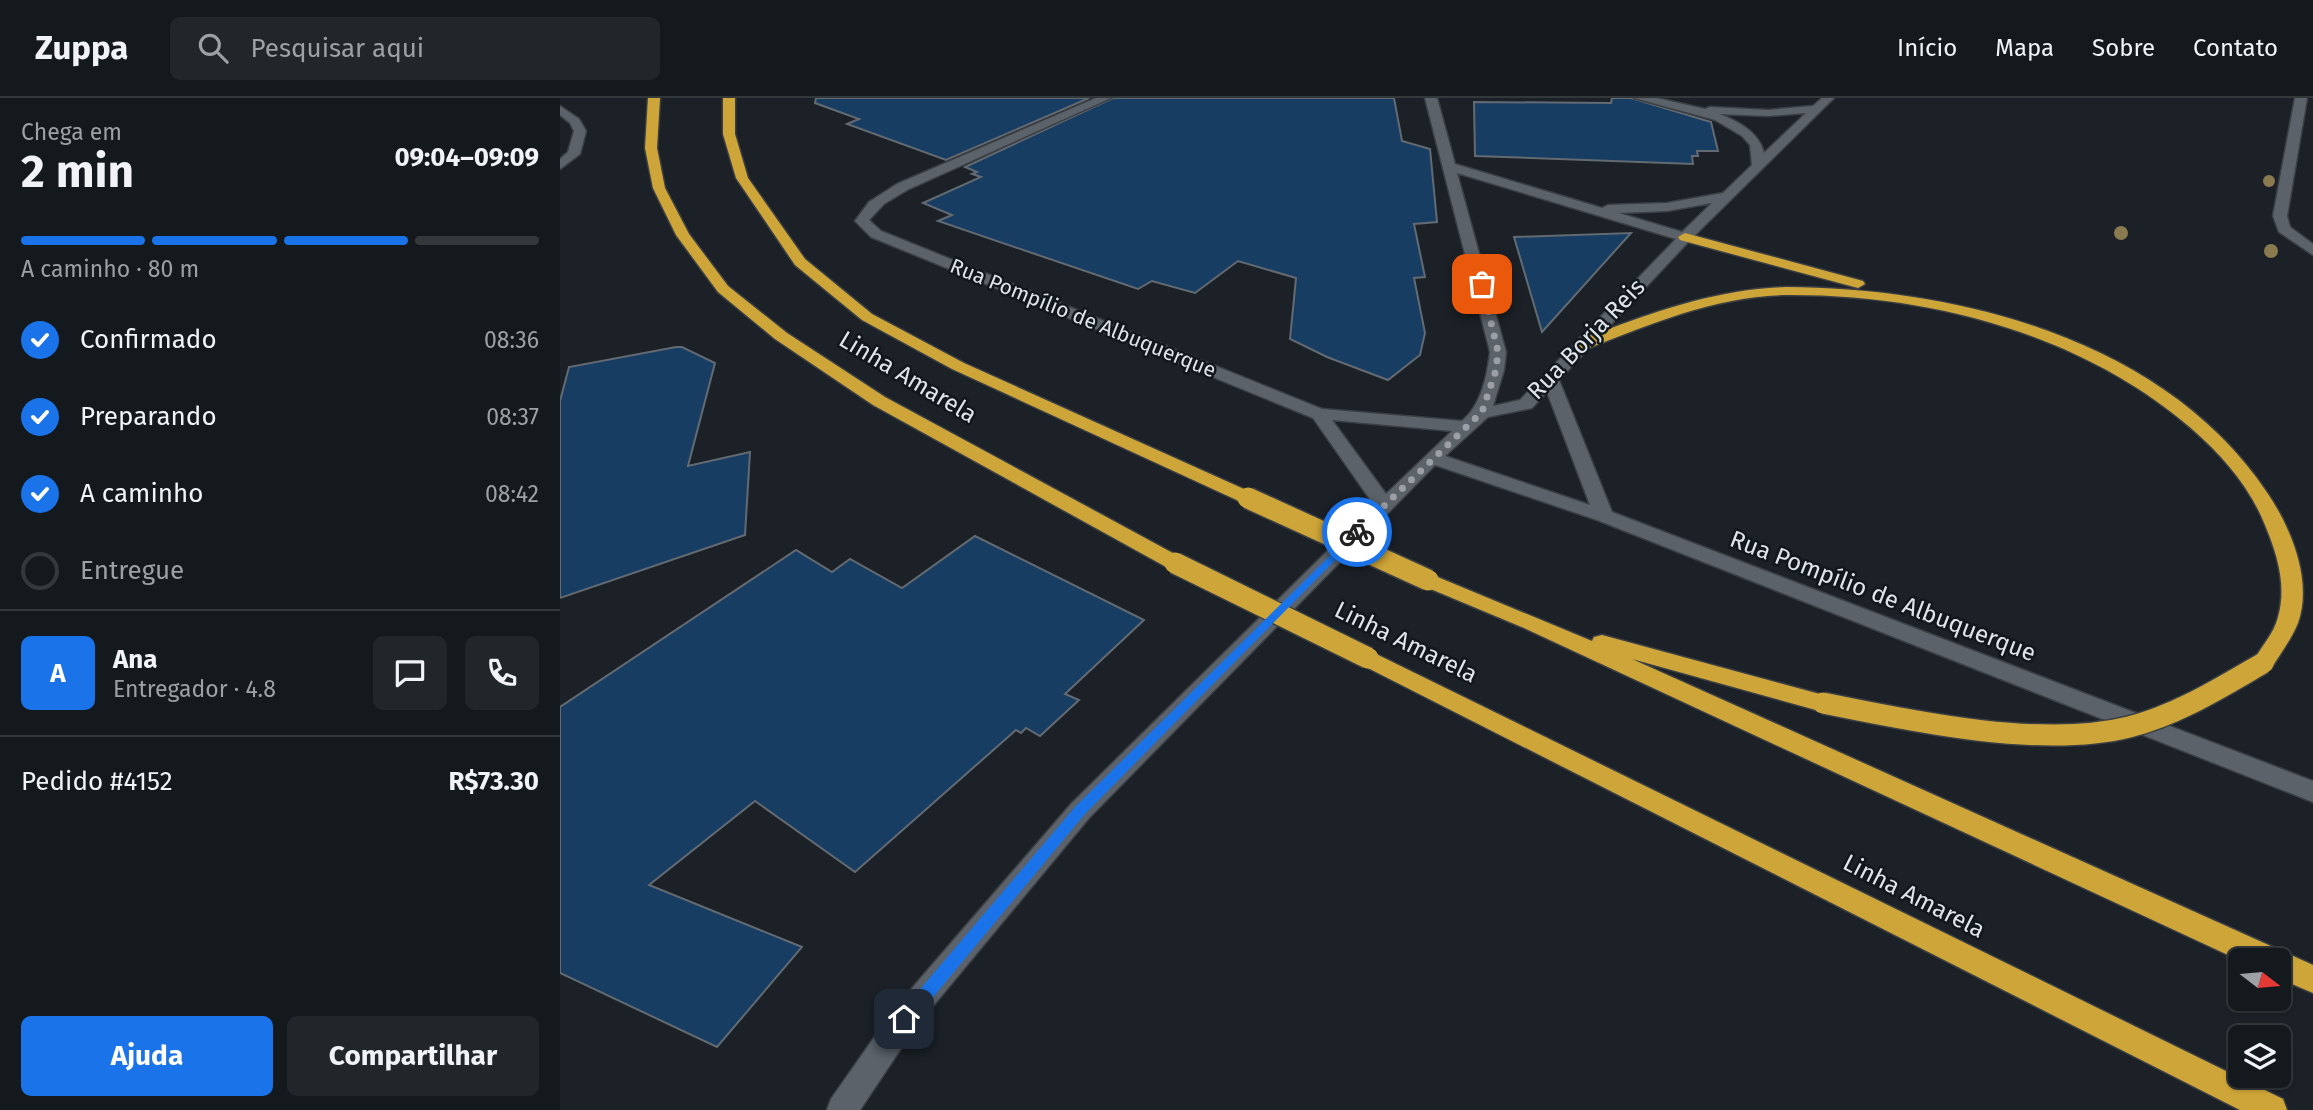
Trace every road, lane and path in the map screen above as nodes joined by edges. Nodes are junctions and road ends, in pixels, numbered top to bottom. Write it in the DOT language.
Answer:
graph roads {
  1 [pos="654,98"];
  2 [pos="729,98"];
  3 [pos="1105,98"];
  4 [pos="1431,98"];
  5 [pos="1444,98"];
  6 [pos="1640,98"];
  7 [pos="1828,98"];
  8 [pos="2301,98"];
  9 [pos="1689,108"];
  10 [pos="560,109"];
  11 [pos="1816,109"];
  12 [pos="1435,117"];
  13 [pos="560,165"];
  14 [pos="1758,165"];
  15 [pos="1448,166"];
  16 [pos="1725,196"];
  17 [pos="1585,209"];
  18 [pos="1685,237"];
  19 [pos="2313,251"];
  20 [pos="1920,301"];
  21 [pos="1583,345"];
  22 [pos="1549,379"];
  23 [pos="1482,412"];
  24 [pos="1319,414"];
  25 [pos="1466,427"];
  26 [pos="1432,458"];
  27 [pos="1384,505"];
  28 [pos="1604,516"];
  29 [pos="1532,623"];
  30 [pos="2313,792"];
  31 [pos="2244,948"];
  32 [pos="2291,970"];
  33 [pos="2313,979"];
  34 [pos="2192,1070"];
  35 [pos="842,1110"];
  36 [pos="2259,1110"];
  37 [pos="2272,1110"];
  1 -- 34 [label="highway, Linha Amarela, bridge"];
  2 -- 29 [label="highway, Linha Amarela, bridge"];
  3 -- 24 [label="street, Rua Pompílio de Albuquerque"];
  4 -- 12 [label="street"];
  5 -- 12 [label="street"];
  6 -- 9 [label="street"];
  7 -- 11 [label="street, Rua Borja Reis"];
  8 -- 19 [label="street"];
  9 -- 11 [label="street"];
  9 -- 14 [label="street"];
  10 -- 13 [label="street"];
  11 -- 14 [label="street, Rua Borja Reis"];
  12 -- 15 [label="street"];
  14 -- 16 [label="street, Rua Borja Reis"];
  15 -- 17 [label="street"];
  15 -- 23 [label="street"];
  16 -- 17 [label="street"];
  16 -- 18 [label="street, Rua Borja Reis"];
  17 -- 18 [label="street"];
  18 -- 20 [label="highway"];
  18 -- 21 [label="street, Rua Borja Reis"];
  20 -- 21 [label="highway"];
  20 -- 29 [label="highway, bridge"];
  21 -- 22 [label="street, Rua Borja Reis"];
  22 -- 23 [label="street, Rua Borja Reis"];
  22 -- 28 [label="street"];
  23 -- 25 [label="street"];
  24 -- 25 [label="street, Rua Pompílio de Albuquerque"];
  24 -- 27 [label="street"];
  25 -- 26 [label="street"];
  26 -- 27 [label="street"];
  26 -- 28 [label="street, Rua Pompílio de Albuquerque"];
  27 -- 35 [label="street"];
  28 -- 30 [label="street, Rua Pompílio de Albuquerque"];
  29 -- 31 [label="highway, Linha Amarela"];
  32 -- 33 [label="highway"];
  34 -- 36 [label="highway"];
  34 -- 37 [label="highway, Linha Amarela"];
}
